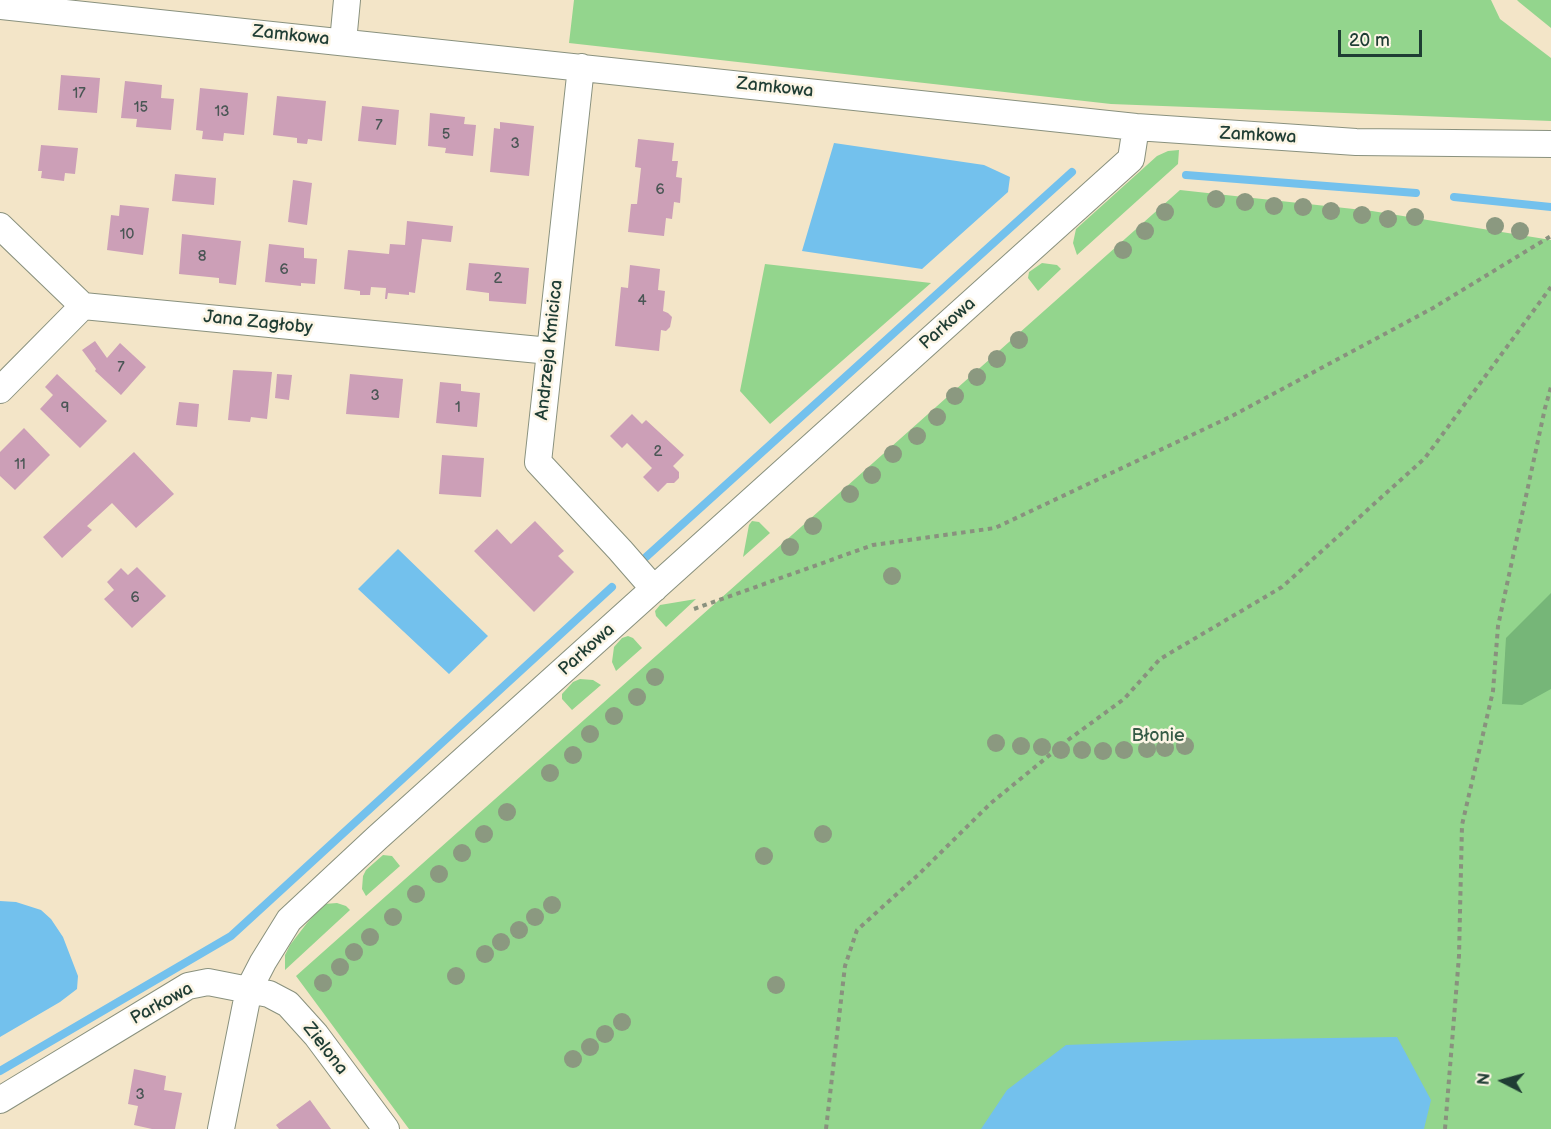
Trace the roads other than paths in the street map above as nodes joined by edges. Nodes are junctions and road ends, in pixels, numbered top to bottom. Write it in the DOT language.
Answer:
graph roads {
  1 [pos="348,0"];
  2 [pos="0,6"];
  3 [pos="343,42"];
  4 [pos="581,67"];
  5 [pos="1136,127"];
  6 [pos="1551,144"];
  7 [pos="0,226"];
  8 [pos="83,306"];
  9 [pos="550,351"];
  10 [pos="0,390"];
  11 [pos="654,589"];
  12 [pos="249,989"];
  13 [pos="0,1100"];
  14 [pos="221,1129"];
  15 [pos="386,1129"];
  1 -- 3 [label="street"];
  2 -- 3 [label="street, Zamkowa"];
  3 -- 4 [label="street, Zamkowa"];
  4 -- 5 [label="street, Zamkowa"];
  4 -- 9 [label="street, Andrzeja Kmicica"];
  5 -- 6 [label="street, Zamkowa"];
  5 -- 11 [label="street, Parkowa"];
  7 -- 8 [label="street"];
  8 -- 9 [label="street, Jana Zagłoby"];
  8 -- 10 [label="street"];
  9 -- 11 [label="street, Andrzeja Kmicica"];
  11 -- 12 [label="street, Parkowa"];
  12 -- 13 [label="street, Parkowa"];
  12 -- 14 [label="street"];
  12 -- 15 [label="street, Zielona"];
}
